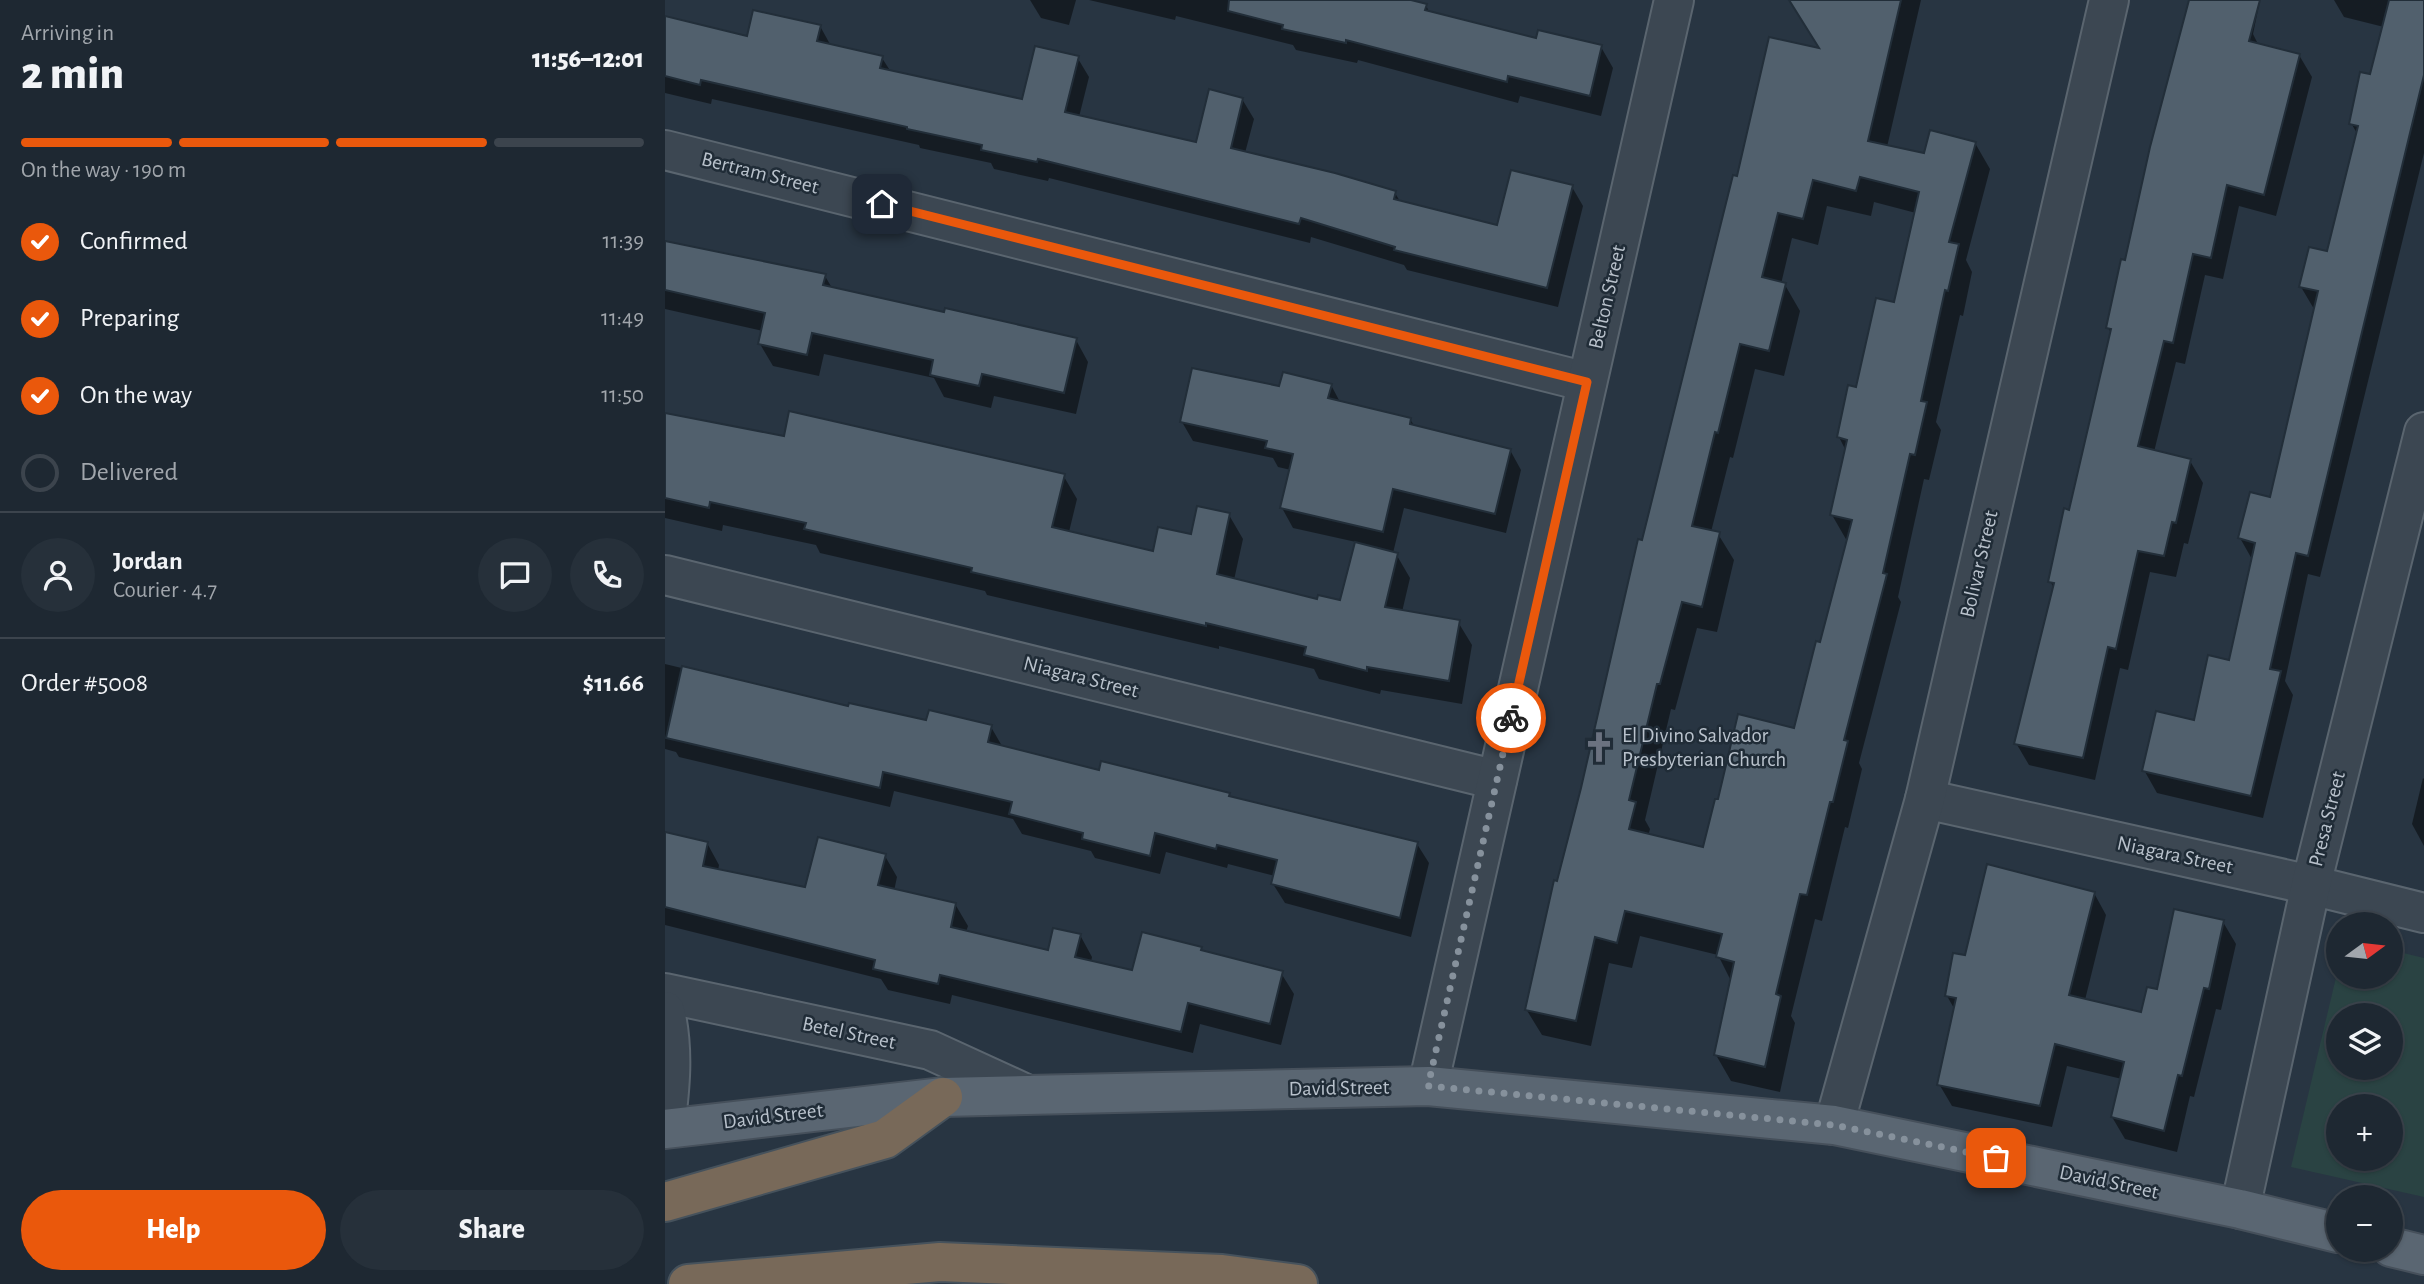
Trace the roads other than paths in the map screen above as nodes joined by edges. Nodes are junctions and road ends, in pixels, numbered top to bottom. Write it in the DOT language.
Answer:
graph roads {
  1 [pos="1674,0"];
  2 [pos="2109,0"];
  3 [pos="665,150"];
  4 [pos="1587,382"];
  5 [pos="2424,432"];
  6 [pos="665,575"];
  7 [pos="1497,780"];
  8 [pos="1925,800"];
  9 [pos="2311,884"];
  10 [pos="2424,913"];
  11 [pos="665,993"];
  12 [pos="665,1011"];
  13 [pos="1428,1086"];
  14 [pos="1026,1094"];
  15 [pos="943,1097"];
  16 [pos="1834,1125"];
  17 [pos="665,1128"];
  18 [pos="665,1202"];
  19 [pos="2240,1209"];
  20 [pos="2326,1230"];
  21 [pos="2403,1250"];
  22 [pos="2424,1255"];
  23 [pos="688,1284"];
  24 [pos="1298,1284"];
  1 -- 4 [label="street, Belton Street"];
  2 -- 8 [label="street, Bolivar Street"];
  3 -- 4 [label="street, Bertram Street"];
  4 -- 7 [label="street, Belton Street"];
  5 -- 9 [label="street, Presa Street"];
  6 -- 7 [label="street, Niagara Street"];
  7 -- 13 [label="street, Belton Street"];
  8 -- 9 [label="street, Niagara Street"];
  8 -- 16 [label="street, Bolivar Street"];
  9 -- 10 [label="street, Niagara Street"];
  9 -- 19 [label="street, Presa Street"];
  11 -- 14 [label="street, Betel Street"];
  12 -- 17 [label="street"];
  13 -- 14 [label="main road, David Street"];
  13 -- 16 [label="main road, David Street"];
  14 -- 15 [label="main road, David Street"];
  15 -- 17 [label="main road, David Street"];
  15 -- 18 [label="highway"];
  16 -- 19 [label="main road, David Street"];
  19 -- 20 [label="main road, David Street"];
  21 -- 22 [label="main road"];
  23 -- 24 [label="highway"];
}
